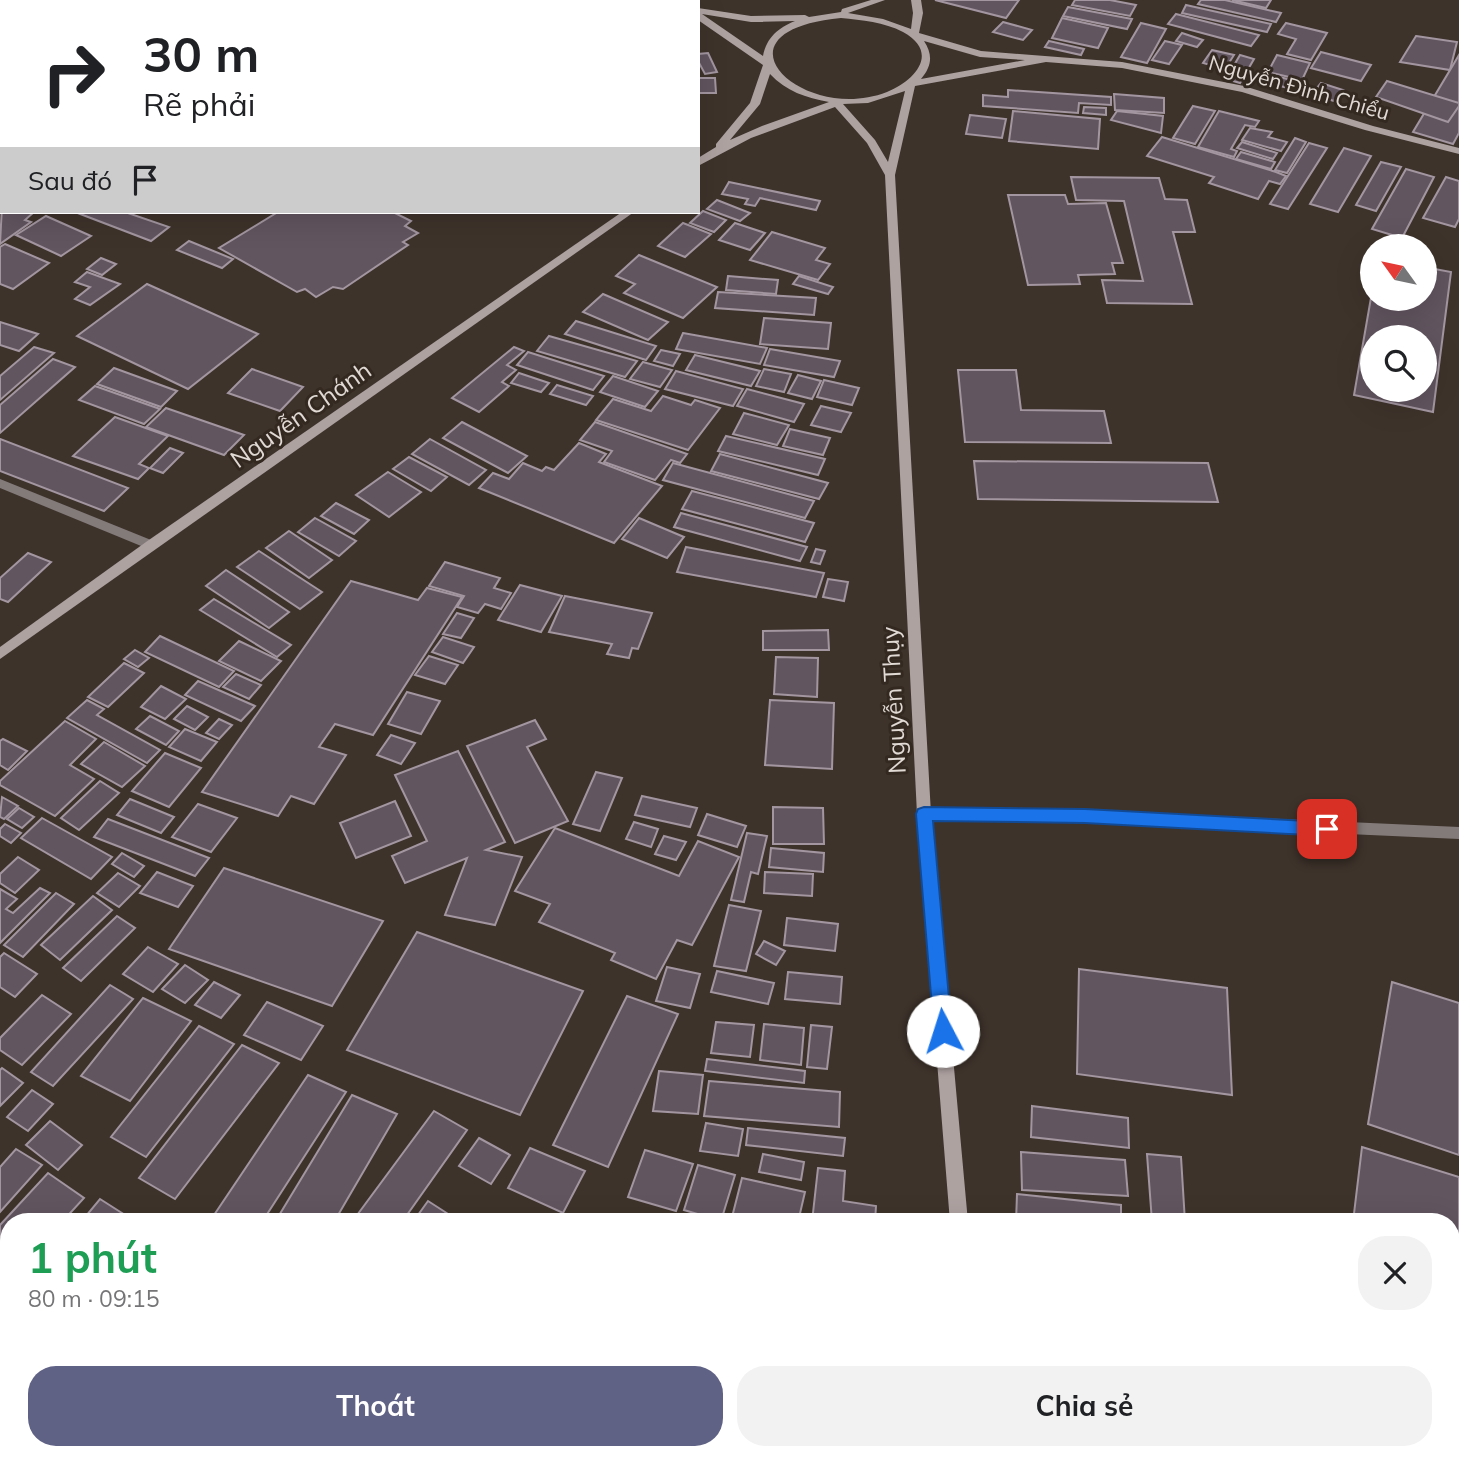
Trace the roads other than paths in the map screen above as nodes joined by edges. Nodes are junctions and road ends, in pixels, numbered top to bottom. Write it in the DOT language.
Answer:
graph roads {
  1 [pos="880,0"];
  2 [pos="916,0"];
  3 [pos="700,11"];
  4 [pos="700,17"];
  5 [pos="816,18"];
  6 [pos="914,34"];
  7 [pos="1043,61"];
  8 [pos="768,64"];
  9 [pos="911,84"];
  10 [pos="837,103"];
  11 [pos="716,150"];
  12 [pos="1459,150"];
  13 [pos="700,161"];
  14 [pos="890,175"];
  15 [pos="626,214"];
  16 [pos="0,484"];
  17 [pos="151,545"];
  18 [pos="0,654"];
  19 [pos="924,814"];
  20 [pos="1459,833"];
  21 [pos="958,1213"];
  1 -- 5 [label="street"];
  2 -- 6 [label="street"];
  3 -- 5 [label="street"];
  4 -- 8 [label="street"];
  5 -- 6 [label="street"];
  5 -- 8 [label="street"];
  6 -- 7 [label="street"];
  6 -- 9 [label="street"];
  7 -- 9 [label="street"];
  7 -- 12 [label="street, Nguyễn Đình Chiểu"];
  8 -- 10 [label="street"];
  8 -- 11 [label="street"];
  9 -- 10 [label="street"];
  9 -- 14 [label="street"];
  10 -- 11 [label="street"];
  10 -- 14 [label="street"];
  11 -- 13 [label="street"];
  14 -- 19 [label="street, Nguyễn Thụy"];
  15 -- 17 [label="street, Nguyễn Chánh"];
  16 -- 17 [label="street"];
  17 -- 18 [label="street, Nguyễn Chánh"];
  19 -- 20 [label="street"];
  19 -- 21 [label="street, Nguyễn Thụy"];
}
